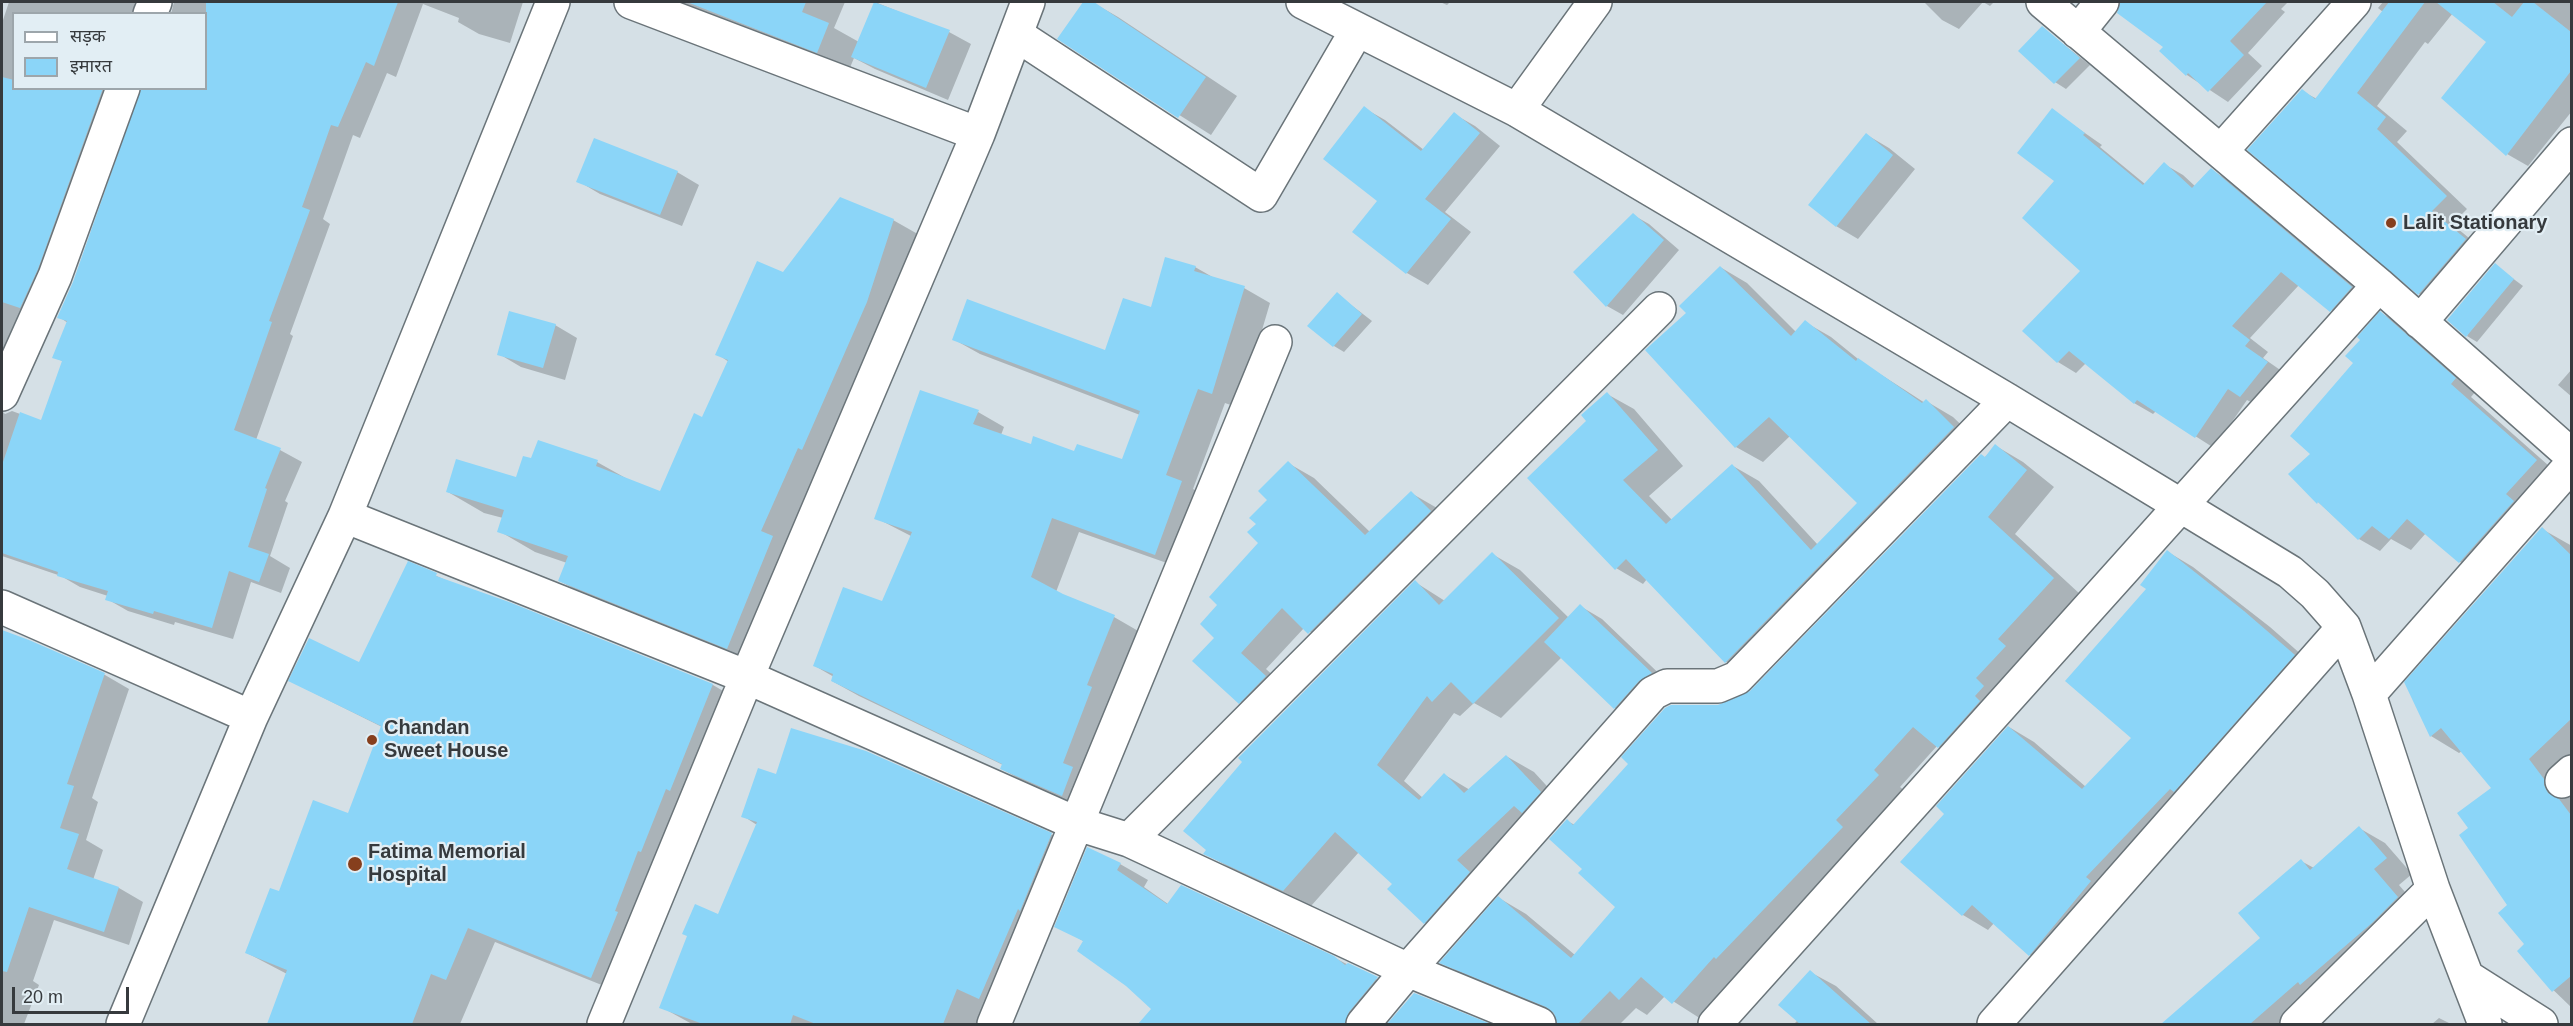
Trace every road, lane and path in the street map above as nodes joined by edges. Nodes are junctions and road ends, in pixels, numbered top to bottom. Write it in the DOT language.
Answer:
graph roads {
  1 [pos="553,2"];
  2 [pos="631,2"];
  3 [pos="1028,2"];
  4 [pos="1303,2"];
  5 [pos="1594,2"];
  6 [pos="2043,2"];
  7 [pos="2102,2"];
  8 [pos="2354,2"];
  9 [pos="1357,30"];
  10 [pos="2078,32"];
  11 [pos="1017,35"];
  12 [pos="122,90"];
  13 [pos="1517,110"];
  14 [pos="978,134"];
  15 [pos="2571,144"];
  16 [pos="2222,150"];
  17 [pos="2379,285"];
  18 [pos="1659,309"];
  19 [pos="2420,322"];
  20 [pos="1275,342"];
  21 [pos="2,394"];
  22 [pos="2007,400"];
  23 [pos="2571,456"];
  24 [pos="2571,464"];
  25 [pos="2181,504"];
  26 [pos="345,516"];
  27 [pos="2,607"];
  28 [pos="2344,627"];
  29 [pos="747,677"];
  30 [pos="2369,694"];
  31 [pos="251,717"];
  32 [pos="1075,823"];
  33 [pos="1129,840"];
  34 [pos="2433,889"];
  35 [pos="1408,970"];
  36 [pos="2466,977"];
  37 [pos="123,1024"];
  38 [pos="603,1024"];
  39 [pos="994,1024"];
  40 [pos="1363,1024"];
  41 [pos="1539,1024"];
  42 [pos="1715,1024"];
  43 [pos="1994,1024"];
  44 [pos="2298,1024"];
  45 [pos="2485,1024"];
  46 [pos="2541,1024"];
  1 -- 26 [label="street"];
  2 -- 14 [label="street"];
  3 -- 11 [label="street"];
  4 -- 9 [label="street"];
  5 -- 13 [label="street"];
  6 -- 10 [label="street"];
  7 -- 10 [label="street"];
  8 -- 16 [label="street"];
  9 -- 11 [label="street"];
  9 -- 13 [label="street"];
  10 -- 16 [label="street"];
  11 -- 14 [label="street"];
  12 -- 21 [label="street"];
  13 -- 22 [label="street"];
  14 -- 29 [label="street"];
  15 -- 19 [label="street"];
  16 -- 17 [label="street"];
  17 -- 19 [label="street"];
  17 -- 25 [label="street"];
  18 -- 33 [label="street"];
  19 -- 23 [label="street"];
  20 -- 32 [label="street"];
  22 -- 25 [label="street"];
  22 -- 35 [label="street"];
  24 -- 30 [label="street"];
  25 -- 28 [label="street"];
  25 -- 42 [label="street"];
  26 -- 29 [label="street"];
  26 -- 31 [label="street"];
  27 -- 31 [label="street"];
  28 -- 30 [label="street"];
  28 -- 43 [label="street"];
  29 -- 32 [label="street"];
  29 -- 38 [label="street"];
  30 -- 34 [label="street"];
  31 -- 37 [label="street"];
  32 -- 33 [label="street"];
  32 -- 39 [label="street"];
  33 -- 35 [label="street"];
  34 -- 36 [label="street"];
  34 -- 44 [label="street"];
  35 -- 40 [label="street"];
  35 -- 41 [label="street"];
  36 -- 45 [label="street"];
  36 -- 46 [label="street"];
}
